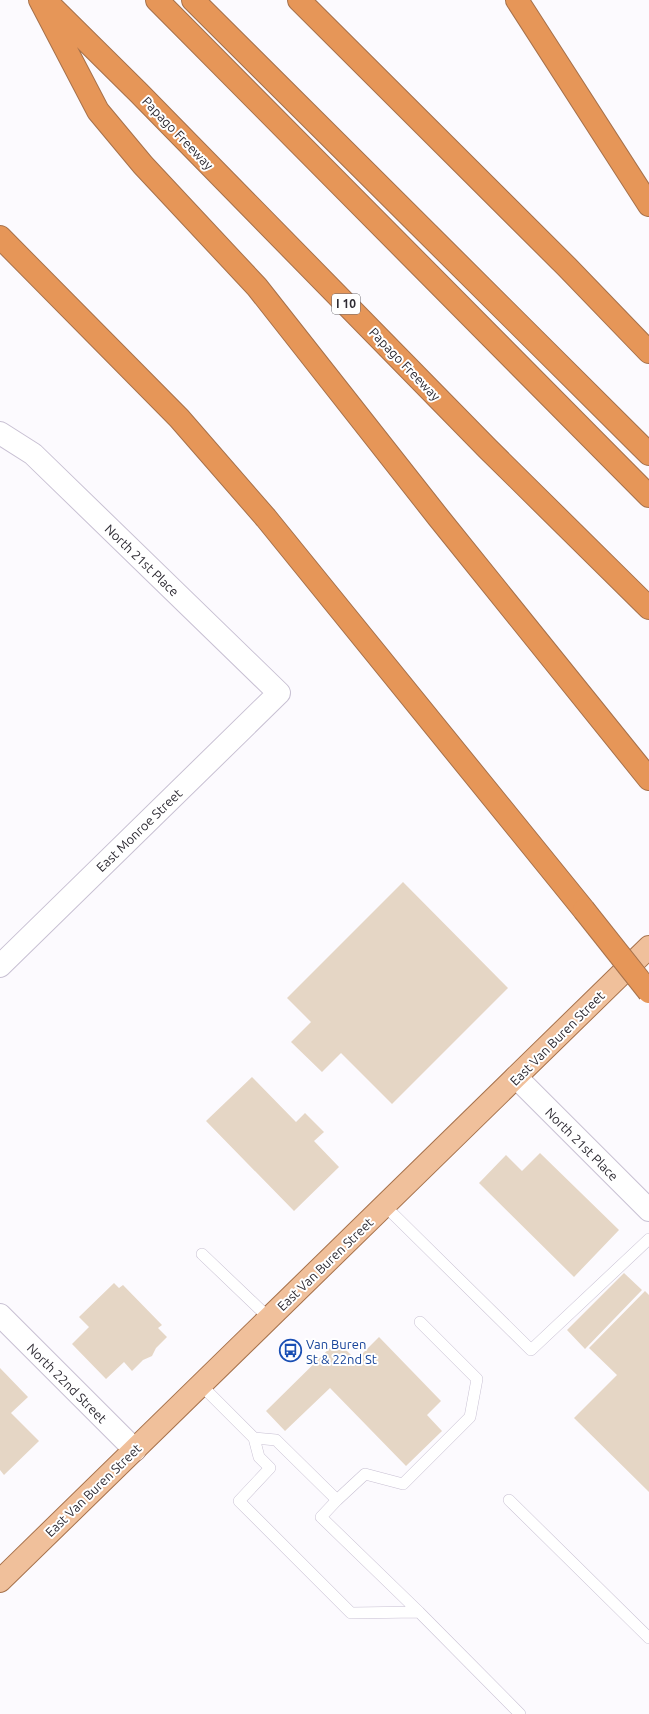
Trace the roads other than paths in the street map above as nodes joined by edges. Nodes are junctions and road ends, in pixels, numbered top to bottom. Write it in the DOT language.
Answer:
graph roads {
  1 [pos="40,0"];
  2 [pos="44,0"];
  3 [pos="157,0"];
  4 [pos="193,0"];
  5 [pos="299,0"];
  6 [pos="517,0"];
  7 [pos="649,205"];
  8 [pos="0,237"];
  9 [pos="649,352"];
  10 [pos="0,433"];
  11 [pos="649,454"];
  12 [pos="649,496"];
  13 [pos="649,608"];
  14 [pos="279,693"];
  15 [pos="649,779"];
  16 [pos="649,947"];
  17 [pos="0,966"];
  18 [pos="649,992"];
  19 [pos="516,1077"];
  20 [pos="385,1206"];
  21 [pos="649,1210"];
  22 [pos="649,1239"];
  23 [pos="202,1254"];
  24 [pos="0,1315"];
  25 [pos="269,1318"];
  26 [pos="420,1322"];
  27 [pos="201,1385"];
  28 [pos="254,1438"];
  29 [pos="135,1450"];
  30 [pos="337,1500"];
  31 [pos="509,1500"];
  32 [pos="0,1581"];
  33 [pos="419,1612"];
  34 [pos="649,1638"];
  35 [pos="520,1714"];
  1 -- 15 [label="highway"];
  2 -- 13 [label="highway, Papago Freeway / I 10"];
  3 -- 12 [label="highway"];
  4 -- 11 [label="highway"];
  5 -- 9 [label="highway"];
  6 -- 7 [label="highway"];
  8 -- 18 [label="highway, bridge"];
  10 -- 14 [label="street, North 21st Place"];
  14 -- 17 [label="street, East Monroe Street"];
  16 -- 19 [label="main road, East Van Buren Street"];
  19 -- 20 [label="main road, East Van Buren Street"];
  19 -- 21 [label="street, North 21st Place"];
  20 -- 22 [label="lane"];
  20 -- 25 [label="main road, East Van Buren Street"];
  23 -- 25 [label="lane"];
  24 -- 29 [label="street, North 22nd Street"];
  25 -- 27 [label="main road, East Van Buren Street"];
  26 -- 30 [label="lane"];
  27 -- 28 [label="lane"];
  27 -- 29 [label="main road, East Van Buren Street"];
  28 -- 30 [label="lane"];
  28 -- 33 [label="lane"];
  29 -- 32 [label="main road, East Van Buren Street"];
  30 -- 33 [label="lane"];
  31 -- 34 [label="lane"];
  33 -- 35 [label="lane"];
}
